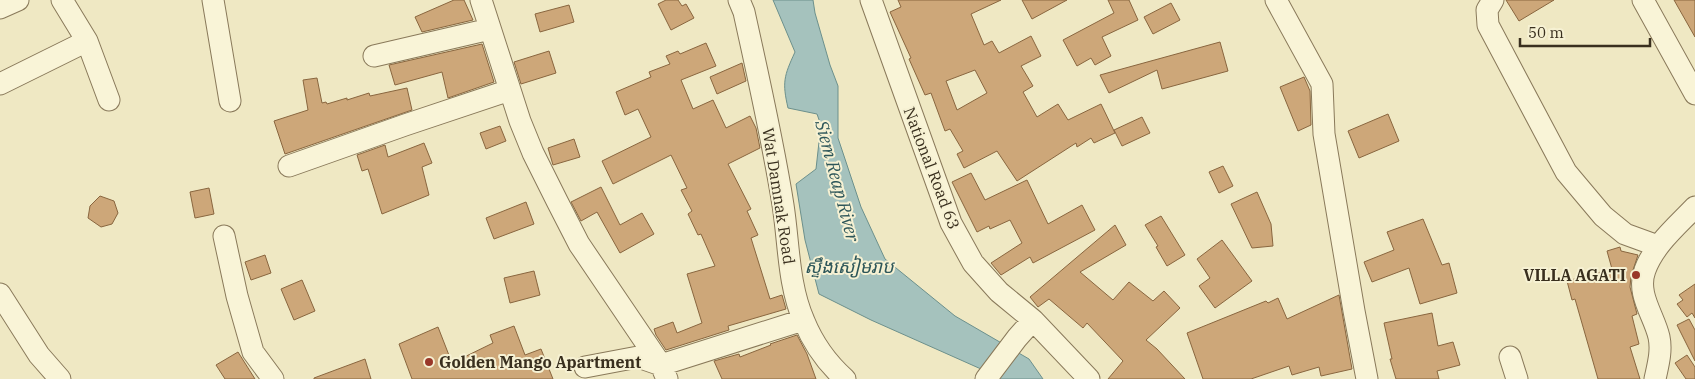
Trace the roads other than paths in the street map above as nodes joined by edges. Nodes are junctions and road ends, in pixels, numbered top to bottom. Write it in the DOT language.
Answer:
graph roads {
  1 [pos="18,0"];
  2 [pos="62,0"];
  3 [pos="213,0"];
  4 [pos="481,0"];
  5 [pos="739,0"];
  6 [pos="871,0"];
  7 [pos="1276,0"];
  8 [pos="1493,0"];
  9 [pos="1643,0"];
  10 [pos="0,8"];
  11 [pos="490,29"];
  12 [pos="87,41"];
  13 [pos="374,56"];
  14 [pos="0,84"];
  15 [pos="510,90"];
  16 [pos="1695,94"];
  17 [pos="109,100"];
  18 [pos="230,101"];
  19 [pos="290,166"];
  20 [pos="1695,207"];
  21 [pos="224,236"];
  22 [pos="1658,246"];
  23 [pos="0,294"];
  24 [pos="804,320"];
  25 [pos="1033,320"];
  26 [pos="1510,357"];
  27 [pos="585,367"];
  28 [pos="664,372"];
  29 [pos="60,379"];
  30 [pos="274,379"];
  31 [pos="845,379"];
  32 [pos="986,379"];
  33 [pos="1089,379"];
  34 [pos="1367,379"];
  35 [pos="1517,379"];
  36 [pos="1655,379"];
  1 -- 10 [label="street"];
  2 -- 12 [label="street"];
  3 -- 18 [label="street"];
  4 -- 11 [label="street"];
  5 -- 24 [label="street, Wat Damnak Road"];
  6 -- 25 [label="street, National Road 63"];
  7 -- 34 [label="street"];
  8 -- 22 [label="street"];
  9 -- 16 [label="street"];
  11 -- 13 [label="street"];
  11 -- 15 [label="street"];
  12 -- 14 [label="street"];
  12 -- 17 [label="street"];
  15 -- 19 [label="street"];
  15 -- 28 [label="street"];
  20 -- 22 [label="street"];
  21 -- 30 [label="street"];
  22 -- 36 [label="street"];
  23 -- 29 [label="street"];
  24 -- 28 [label="street"];
  24 -- 31 [label="street, Wat Damnak Road"];
  25 -- 32 [label="street"];
  25 -- 33 [label="street, National Road 63"];
  26 -- 35 [label="street"];
  27 -- 28 [label="street"];
}
